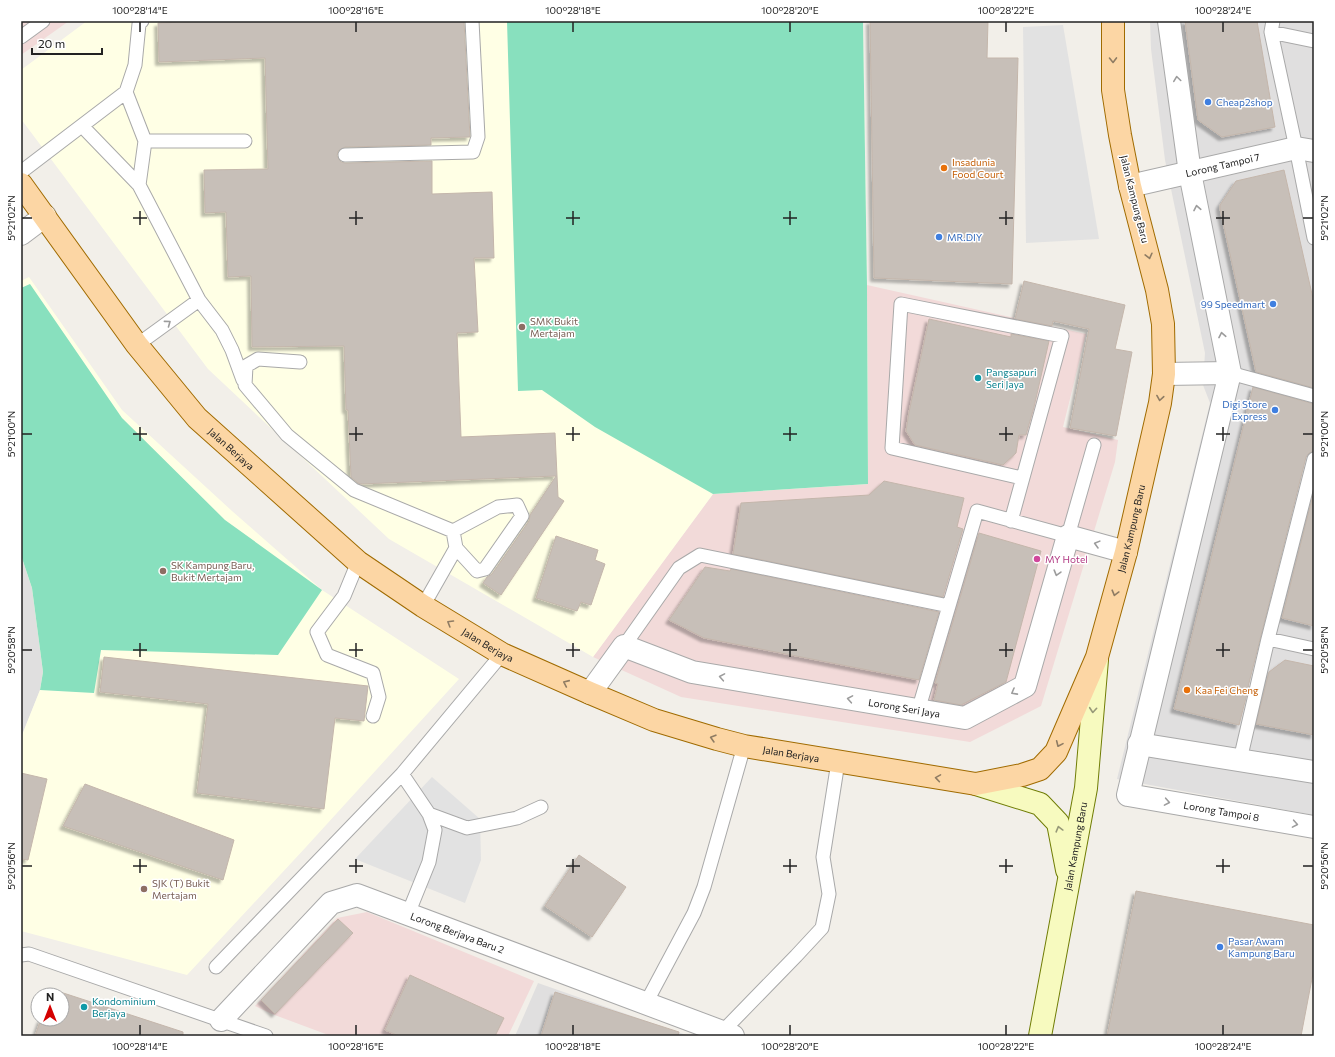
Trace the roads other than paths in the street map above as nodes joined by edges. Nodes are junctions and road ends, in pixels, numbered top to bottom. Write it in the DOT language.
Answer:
graph roads {
  1 [pos="43,21"];
  2 [pos="142,21"];
  3 [pos="472,21"];
  4 [pos="1113,21"];
  5 [pos="1169,21"];
  6 [pos="1272,26"];
  7 [pos="21,37"];
  8 [pos="1314,41"];
  9 [pos="126,92"];
  10 [pos="82,126"];
  11 [pos="146,141"];
  12 [pos="245,141"];
  13 [pos="1305,150"];
  14 [pos="345,155"];
  15 [pos="21,172"];
  16 [pos="1190,173"];
  17 [pos="21,184"];
  18 [pos="139,185"];
  19 [pos="1130,186"];
  20 [pos="44,216"];
  21 [pos="21,234"];
  22 [pos="1314,238"];
  23 [pos="199,300"];
  24 [pos="137,345"];
  25 [pos="300,362"];
  26 [pos="1230,373"];
  27 [pos="1164,374"];
  28 [pos="245,385"];
  29 [pos="1314,396"];
  30 [pos="1094,445"];
  31 [pos="1314,459"];
  32 [pos="1022,478"];
  33 [pos="1011,521"];
  34 [pos="453,530"];
  35 [pos="1068,536"];
  36 [pos="456,548"];
  37 [pos="1126,552"];
  38 [pos="358,562"];
  39 [pos="423,606"];
  40 [pos="949,606"];
  41 [pos="1268,639"];
  42 [pos="624,646"];
  43 [pos="1314,649"];
  44 [pos="502,654"];
  45 [pos="1097,657"];
  46 [pos="590,694"];
  47 [pos="918,711"];
  48 [pos="373,716"];
  49 [pos="1140,744"];
  50 [pos="744,746"];
  51 [pos="1240,760"];
  52 [pos="838,762"];
  53 [pos="1314,772"];
  54 [pos="402,774"];
  55 [pos="976,784"];
  56 [pos="541,807"];
  57 [pos="429,814"];
  58 [pos="1314,828"];
  59 [pos="1069,881"];
  60 [pos="408,914"];
  61 [pos="21,955"];
  62 [pos="216,967"];
  63 [pos="646,1003"];
  64 [pos="221,1020"];
  65 [pos="728,1034"];
  66 [pos="266,1036"];
  67 [pos="1040,1036"];
  1 -- 7 [label="lane"];
  2 -- 9 [label="lane"];
  3 -- 14 [label="lane"];
  4 -- 19 [label="main road, Jalan Kampung Baru, one-way"];
  16 -- 5 [label="street, one-way"];
  6 -- 8 [label="lane"];
  6 -- 13 [label="lane"];
  9 -- 10 [label="lane"];
  9 -- 11 [label="lane"];
  10 -- 15 [label="lane"];
  10 -- 18 [label="lane"];
  11 -- 12 [label="lane"];
  11 -- 18 [label="lane"];
  13 -- 16 [label="street, Lorong Tampoi 7"];
  13 -- 22 [label="lane"];
  16 -- 19 [label="street, Lorong Tampoi 7"];
  26 -- 16 [label="street, one-way"];
  17 -- 20 [label="main road, Jalan Berjaya"];
  18 -- 23 [label="lane"];
  19 -- 27 [label="main road, Jalan Kampung Baru, one-way"];
  20 -- 21 [label="street"];
  20 -- 24 [label="main road, Jalan Berjaya"];
  24 -- 23 [label="lane, one-way"];
  23 -- 28 [label="lane"];
  24 -- 38 [label="main road, Jalan Berjaya"];
  25 -- 28 [label="lane"];
  26 -- 27 [label="street"];
  26 -- 29 [label="lane"];
  26 -- 49 [label="street"];
  27 -- 37 [label="main road, Jalan Kampung Baru, one-way"];
  28 -- 34 [label="lane"];
  30 -- 35 [label="lane"];
  31 -- 41 [label="lane"];
  32 -- 32 [label="lane"];
  32 -- 33 [label="lane"];
  33 -- 35 [label="lane"];
  33 -- 40 [label="lane"];
  34 -- 36 [label="lane"];
  34 -- 36 [label="lane"];
  37 -- 35 [label="street, one-way"];
  35 -- 47 [label="street, Lorong Seri Jaya, one-way"];
  36 -- 39 [label="lane"];
  37 -- 45 [label="main road, Jalan Kampung Baru, one-way"];
  38 -- 39 [label="main road, Jalan Berjaya"];
  38 -- 48 [label="lane"];
  44 -- 39 [label="main road, Jalan Berjaya, one-way"];
  40 -- 42 [label="lane"];
  40 -- 47 [label="lane"];
  41 -- 43 [label="lane"];
  41 -- 51 [label="lane"];
  42 -- 46 [label="street"];
  47 -- 42 [label="street, Lorong Seri Jaya, one-way"];
  46 -- 44 [label="main road, Jalan Berjaya, one-way"];
  44 -- 54 [label="lane"];
  45 -- 55 [label="main road, one-way"];
  45 -- 59 [label="main road, Jalan Kampung Baru, one-way"];
  50 -- 46 [label="main road, Jalan Berjaya, one-way"];
  49 -- 51 [label="street"];
  49 -- 58 [label="street, Lorong Tampoi 8, one-way"];
  50 -- 52 [label="main road, Jalan Berjaya"];
  50 -- 63 [label="lane"];
  51 -- 53 [label="street"];
  55 -- 52 [label="main road, Jalan Berjaya, one-way"];
  52 -- 65 [label="lane"];
  54 -- 57 [label="lane"];
  54 -- 62 [label="lane"];
  59 -- 55 [label="main road, Jalan Berjaya, one-way"];
  56 -- 57 [label="lane"];
  57 -- 60 [label="lane"];
  59 -- 67 [label="main road, Jalan Kampung Baru"];
  60 -- 63 [label="street, Lorong Berjaya Baru 2"];
  60 -- 64 [label="street, Lorong Berjaya Baru 2"];
  61 -- 64 [label="lane"];
  63 -- 65 [label="street, Lorong Berjaya Baru 2"];
  64 -- 66 [label="lane"];
}
